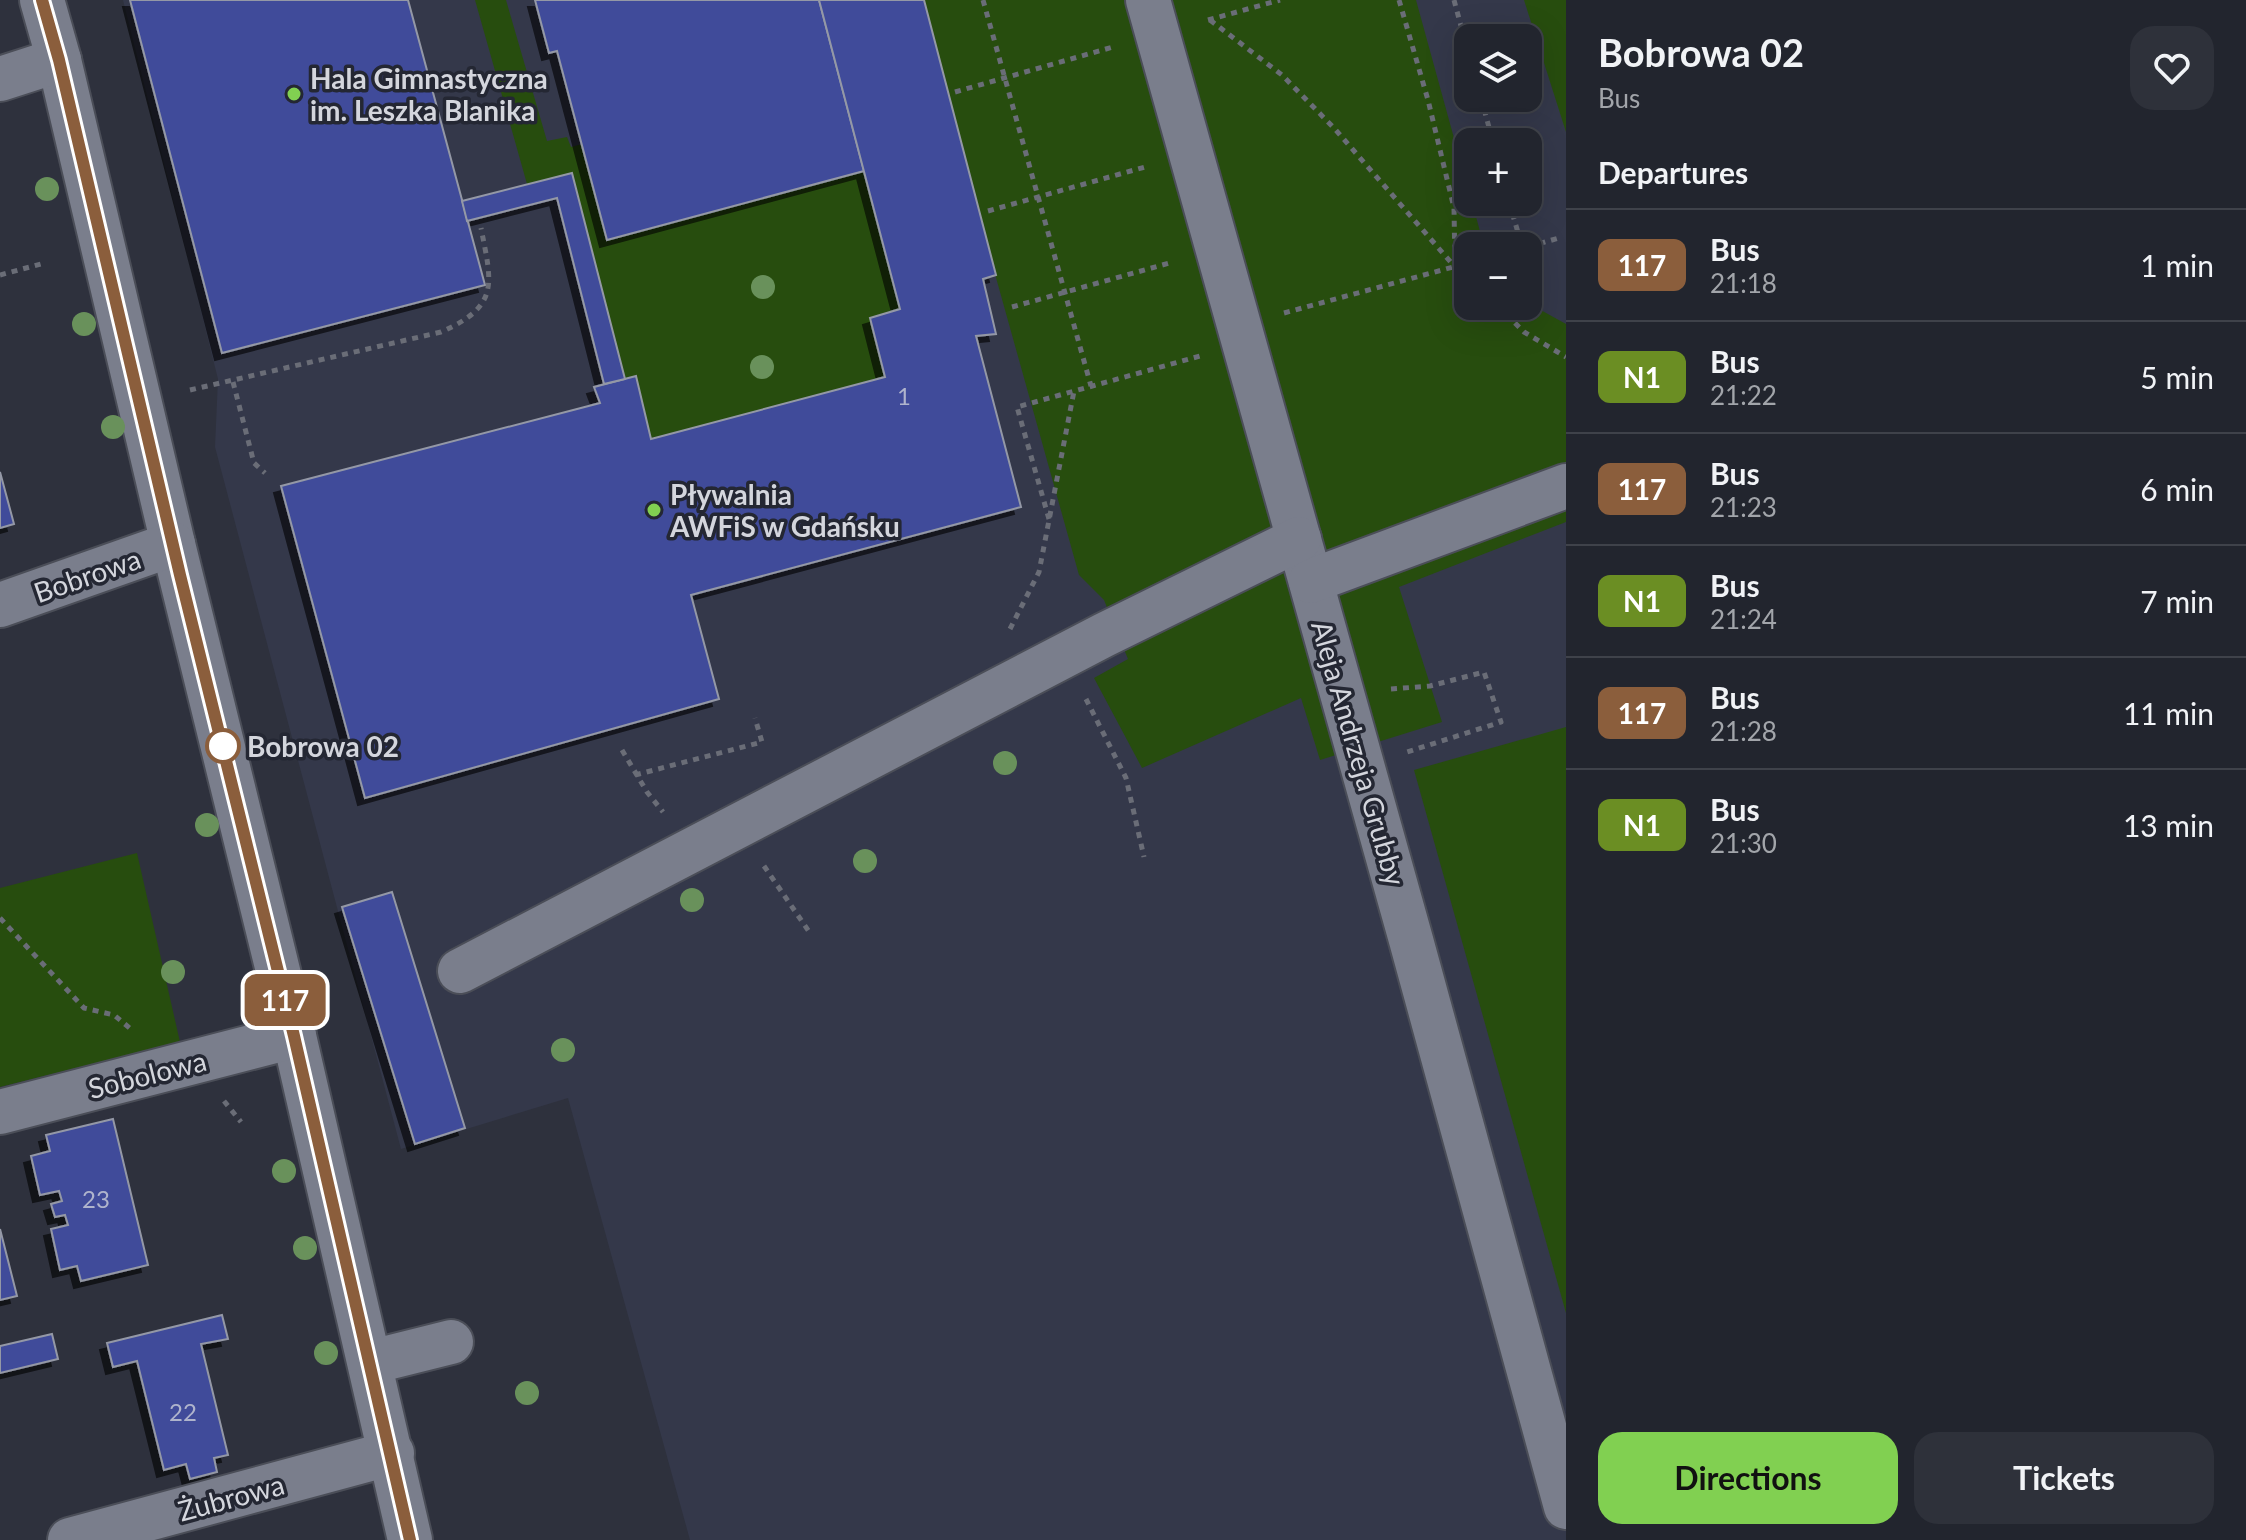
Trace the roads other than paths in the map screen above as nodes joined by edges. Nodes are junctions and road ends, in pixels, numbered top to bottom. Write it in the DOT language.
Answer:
graph roads {
  1 [pos="42,0"];
  2 [pos="1153,17"];
  3 [pos="59,60"];
  4 [pos="0,79"];
  5 [pos="1566,486"];
  6 [pos="1299,539"];
  7 [pos="173,544"];
  8 [pos="1311,581"];
  9 [pos="0,605"];
  10 [pos="460,971"];
  11 [pos="294,1036"];
  12 [pos="0,1112"];
  13 [pos="451,1342"];
  14 [pos="371,1362"];
  15 [pos="392,1453"];
  16 [pos="1566,1507"];
  17 [pos="70,1540"];
  18 [pos="410,1540"];
  1 -- 3 [label="street"];
  2 -- 6 [label="street, Aleja Andrzeja Grubby"];
  3 -- 4 [label="street"];
  3 -- 7 [label="street"];
  5 -- 8 [label="street"];
  6 -- 8 [label="street, Aleja Andrzeja Grubby"];
  6 -- 10 [label="street"];
  7 -- 9 [label="street, Bobrowa"];
  7 -- 11 [label="street"];
  8 -- 16 [label="street, Aleja Andrzeja Grubby"];
  11 -- 12 [label="street, Sobolowa"];
  11 -- 14 [label="street"];
  13 -- 14 [label="street"];
  14 -- 15 [label="street"];
  15 -- 17 [label="street, Żubrowa"];
  15 -- 18 [label="street"];
}
